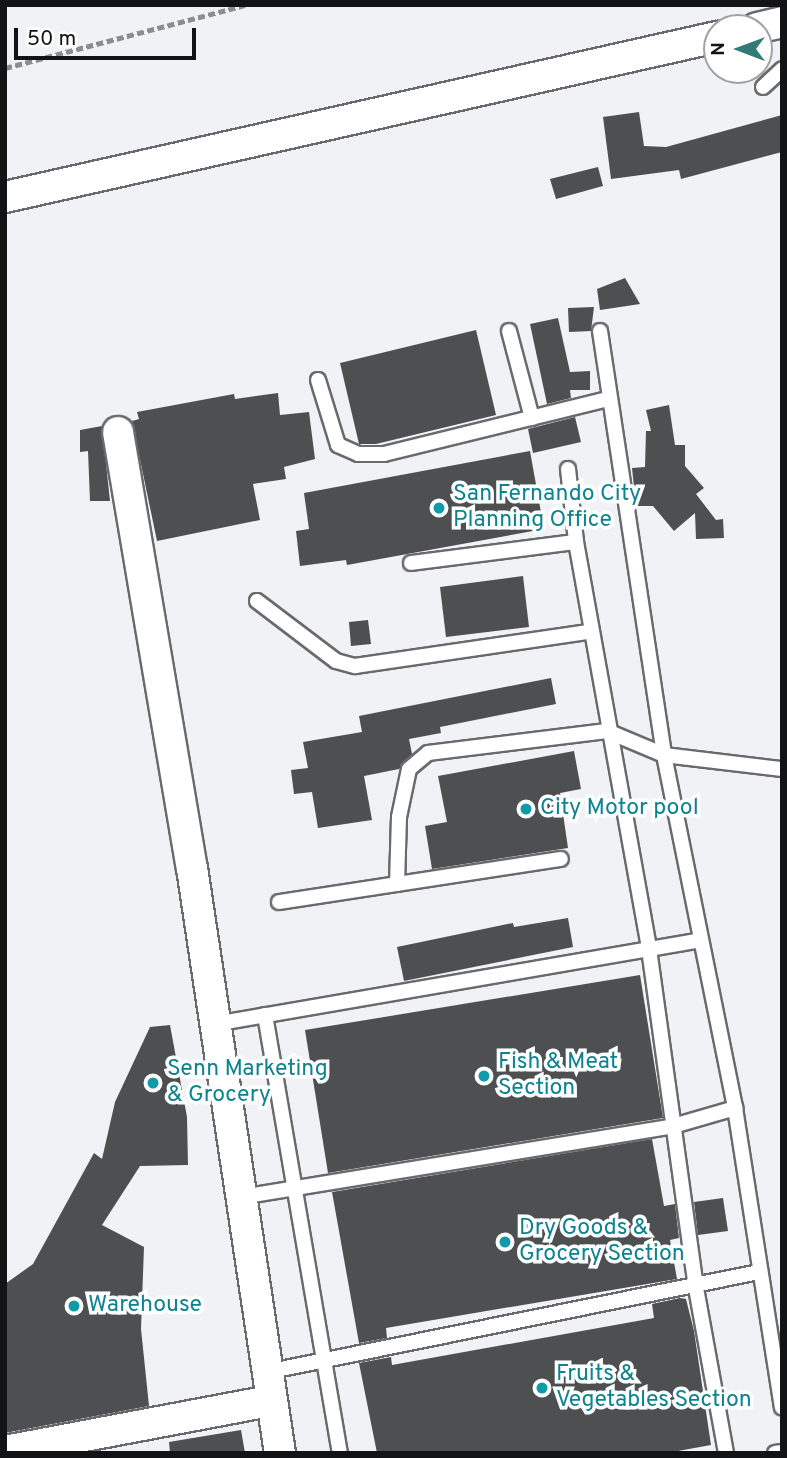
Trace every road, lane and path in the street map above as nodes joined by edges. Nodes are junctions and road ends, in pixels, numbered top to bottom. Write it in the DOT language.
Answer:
graph roads {
  1 [pos="245,5"];
  2 [pos="703,40"];
  3 [pos="5,68"];
  4 [pos="782,69"];
  5 [pos="763,87"];
  6 [pos="5,197"];
  7 [pos="509,331"];
  8 [pos="600,331"];
  9 [pos="318,380"];
  10 [pos="608,399"];
  11 [pos="532,418"];
  12 [pos="118,432"];
  13 [pos="568,469"];
  14 [pos="576,542"];
  15 [pos="411,563"];
  16 [pos="257,601"];
  17 [pos="589,632"];
  18 [pos="607,730"];
  19 [pos="664,755"];
  20 [pos="782,769"];
  21 [pos="561,859"];
  22 [pos="397,884"];
  23 [pos="279,902"];
  24 [pos="700,940"];
  25 [pos="649,949"];
  26 [pos="265,1015"];
  27 [pos="215,1024"];
  28 [pos="735,1108"];
  29 [pos="673,1126"];
  30 [pos="292,1188"];
  31 [pos="240,1197"];
  32 [pos="759,1272"];
  33 [pos="696,1288"];
  34 [pos="324,1361"];
  35 [pos="267,1386"];
  36 [pos="782,1407"];
  37 [pos="5,1451"];
  38 [pos="782,1451"];
  39 [pos="281,1453"];
  40 [pos="340,1453"];
  41 [pos="726,1453"];
  42 [pos="775,1453"];
  1 -- 3 [label="path"];
  2 -- 6 [label="street"];
  4 -- 5 [label="lane"];
  7 -- 11 [label="lane"];
  8 -- 10 [label="lane"];
  9 -- 11 [label="lane"];
  10 -- 11 [label="lane"];
  10 -- 19 [label="lane"];
  12 -- 27 [label="street"];
  13 -- 14 [label="lane"];
  14 -- 15 [label="lane"];
  14 -- 17 [label="lane"];
  16 -- 17 [label="lane"];
  17 -- 18 [label="lane"];
  18 -- 19 [label="lane"];
  18 -- 22 [label="lane"];
  18 -- 25 [label="lane"];
  19 -- 20 [label="lane"];
  19 -- 24 [label="lane"];
  21 -- 22 [label="lane"];
  22 -- 23 [label="lane"];
  24 -- 25 [label="lane"];
  24 -- 28 [label="lane"];
  25 -- 26 [label="lane"];
  25 -- 29 [label="lane"];
  26 -- 27 [label="lane"];
  26 -- 30 [label="lane"];
  27 -- 31 [label="street"];
  28 -- 29 [label="lane"];
  28 -- 32 [label="lane"];
  29 -- 30 [label="lane"];
  29 -- 33 [label="lane"];
  30 -- 31 [label="lane"];
  30 -- 34 [label="lane"];
  31 -- 35 [label="street"];
  32 -- 33 [label="lane"];
  32 -- 36 [label="lane"];
  33 -- 34 [label="lane"];
  33 -- 41 [label="lane"];
  34 -- 35 [label="lane"];
  34 -- 40 [label="lane"];
  35 -- 37 [label="street"];
  35 -- 39 [label="street"];
  38 -- 42 [label="lane"];
}
